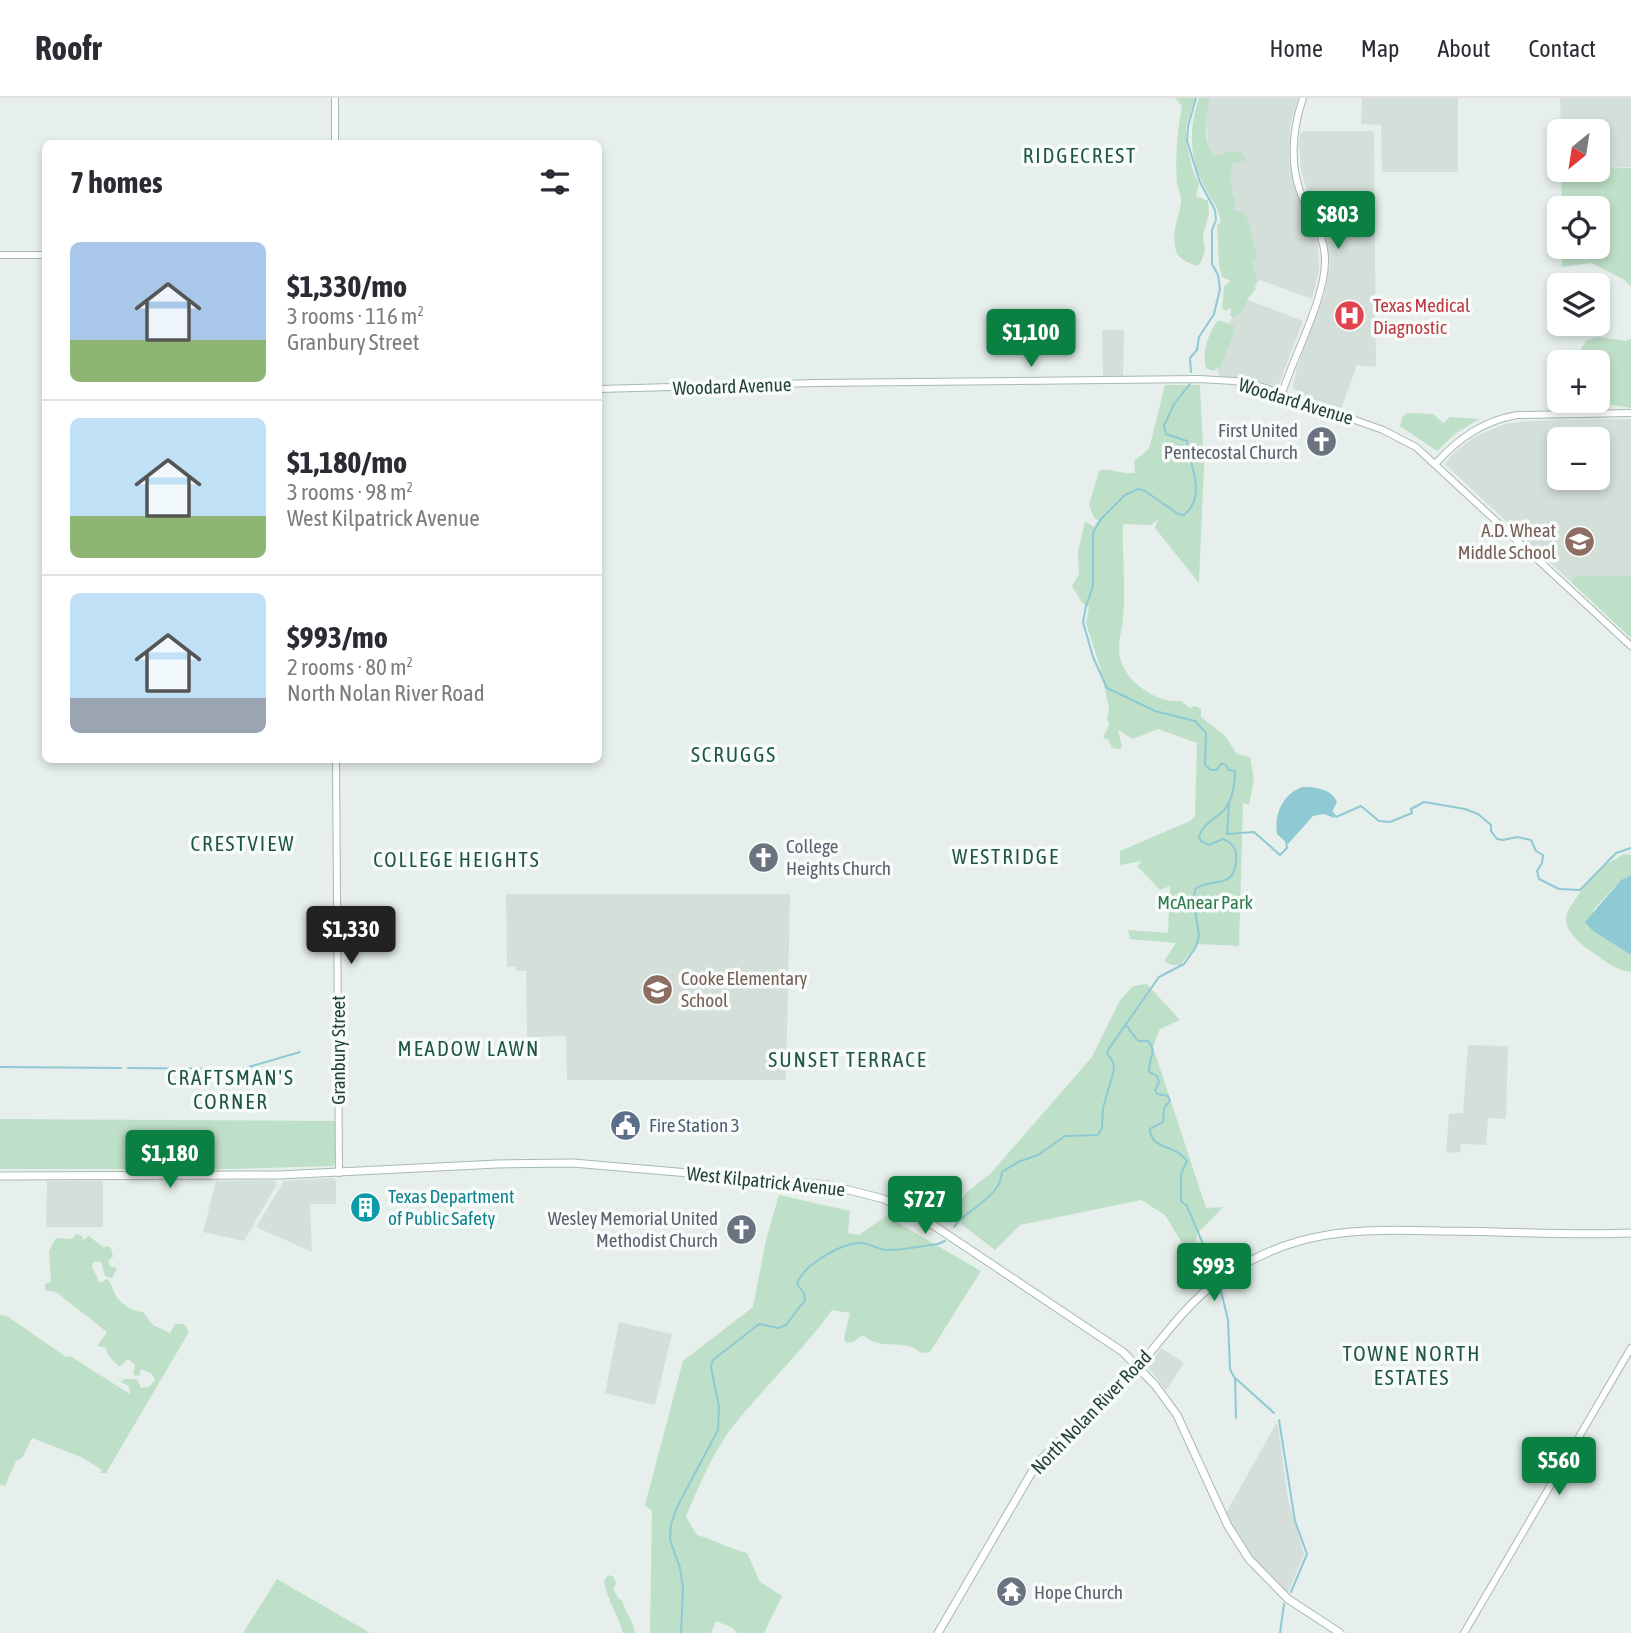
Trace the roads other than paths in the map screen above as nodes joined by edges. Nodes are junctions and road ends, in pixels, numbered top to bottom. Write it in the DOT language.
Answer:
graph roads {
  1 [pos="335,98"];
  2 [pos="1303,98"];
  3 [pos="335,140"];
  4 [pos="0,255"];
  5 [pos="42,255"];
  6 [pos="602,389"];
  7 [pos="1282,393"];
  8 [pos="1631,412"];
  9 [pos="1436,463"];
  10 [pos="1631,646"];
  11 [pos="337,763"];
  12 [pos="339,1172"];
  13 [pos="0,1176"];
  14 [pos="1631,1233"];
  15 [pos="1631,1348"];
  16 [pos="1138,1367"];
  17 [pos="938,1633"];
  18 [pos="1340,1633"];
  19 [pos="1464,1633"];
  1 -- 3 [label="street"];
  2 -- 7 [label="street"];
  4 -- 5 [label="street"];
  6 -- 7 [label="street, Woodard Avenue"];
  7 -- 9 [label="street, Woodard Avenue"];
  8 -- 9 [label="street"];
  9 -- 10 [label="street, Woodard Avenue"];
  11 -- 12 [label="street, Granbury Street"];
  12 -- 13 [label="main road, West Kilpatrick Avenue"];
  12 -- 16 [label="main road, West Kilpatrick Avenue"];
  14 -- 16 [label="main road, North Nolan River Road"];
  15 -- 19 [label="street"];
  16 -- 17 [label="main road, North Nolan River Road"];
  16 -- 18 [label="main road, West Kilpatrick Avenue"];
}
